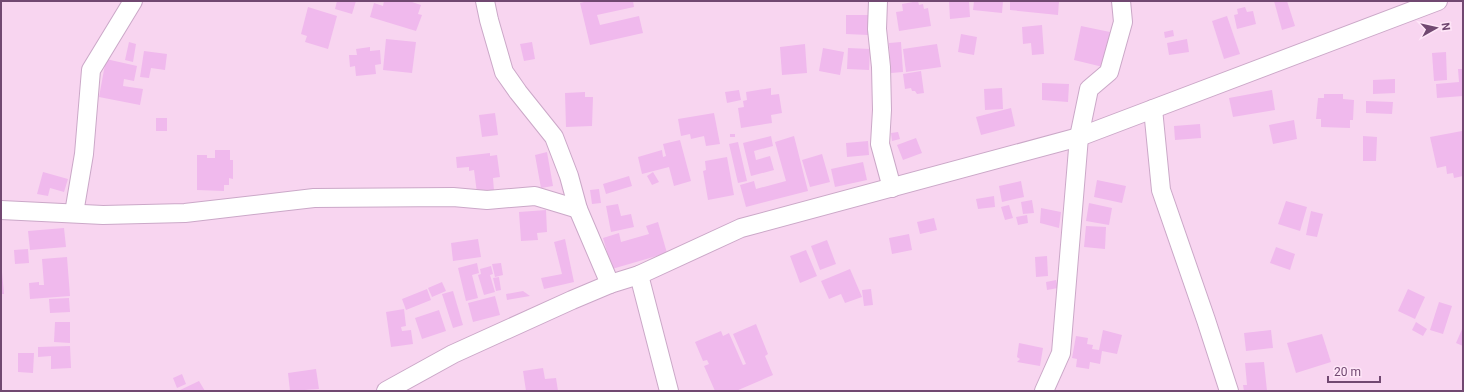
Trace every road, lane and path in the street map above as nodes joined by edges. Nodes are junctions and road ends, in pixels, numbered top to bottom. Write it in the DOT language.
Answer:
graph roads {
  1 [pos="133,1"];
  2 [pos="485,1"];
  3 [pos="878,1"];
  4 [pos="1121,1"];
  5 [pos="1438,1"];
  6 [pos="1153,109"];
  7 [pos="1079,137"];
  8 [pos="892,188"];
  9 [pos="578,209"];
  10 [pos="1,210"];
  11 [pos="74,213"];
  12 [pos="639,275"];
  13 [pos="610,284"];
  14 [pos="386,391"];
  15 [pos="668,391"];
  16 [pos="1044,391"];
  17 [pos="1229,391"];
  1 -- 11 [label="street"];
  2 -- 9 [label="street"];
  3 -- 8 [label="street"];
  4 -- 7 [label="street"];
  5 -- 6 [label="street"];
  6 -- 7 [label="street"];
  6 -- 17 [label="street"];
  7 -- 8 [label="street"];
  7 -- 16 [label="street"];
  8 -- 12 [label="street"];
  9 -- 11 [label="street"];
  9 -- 13 [label="street"];
  10 -- 11 [label="street"];
  12 -- 13 [label="street"];
  12 -- 15 [label="street"];
  13 -- 14 [label="street"];
}
